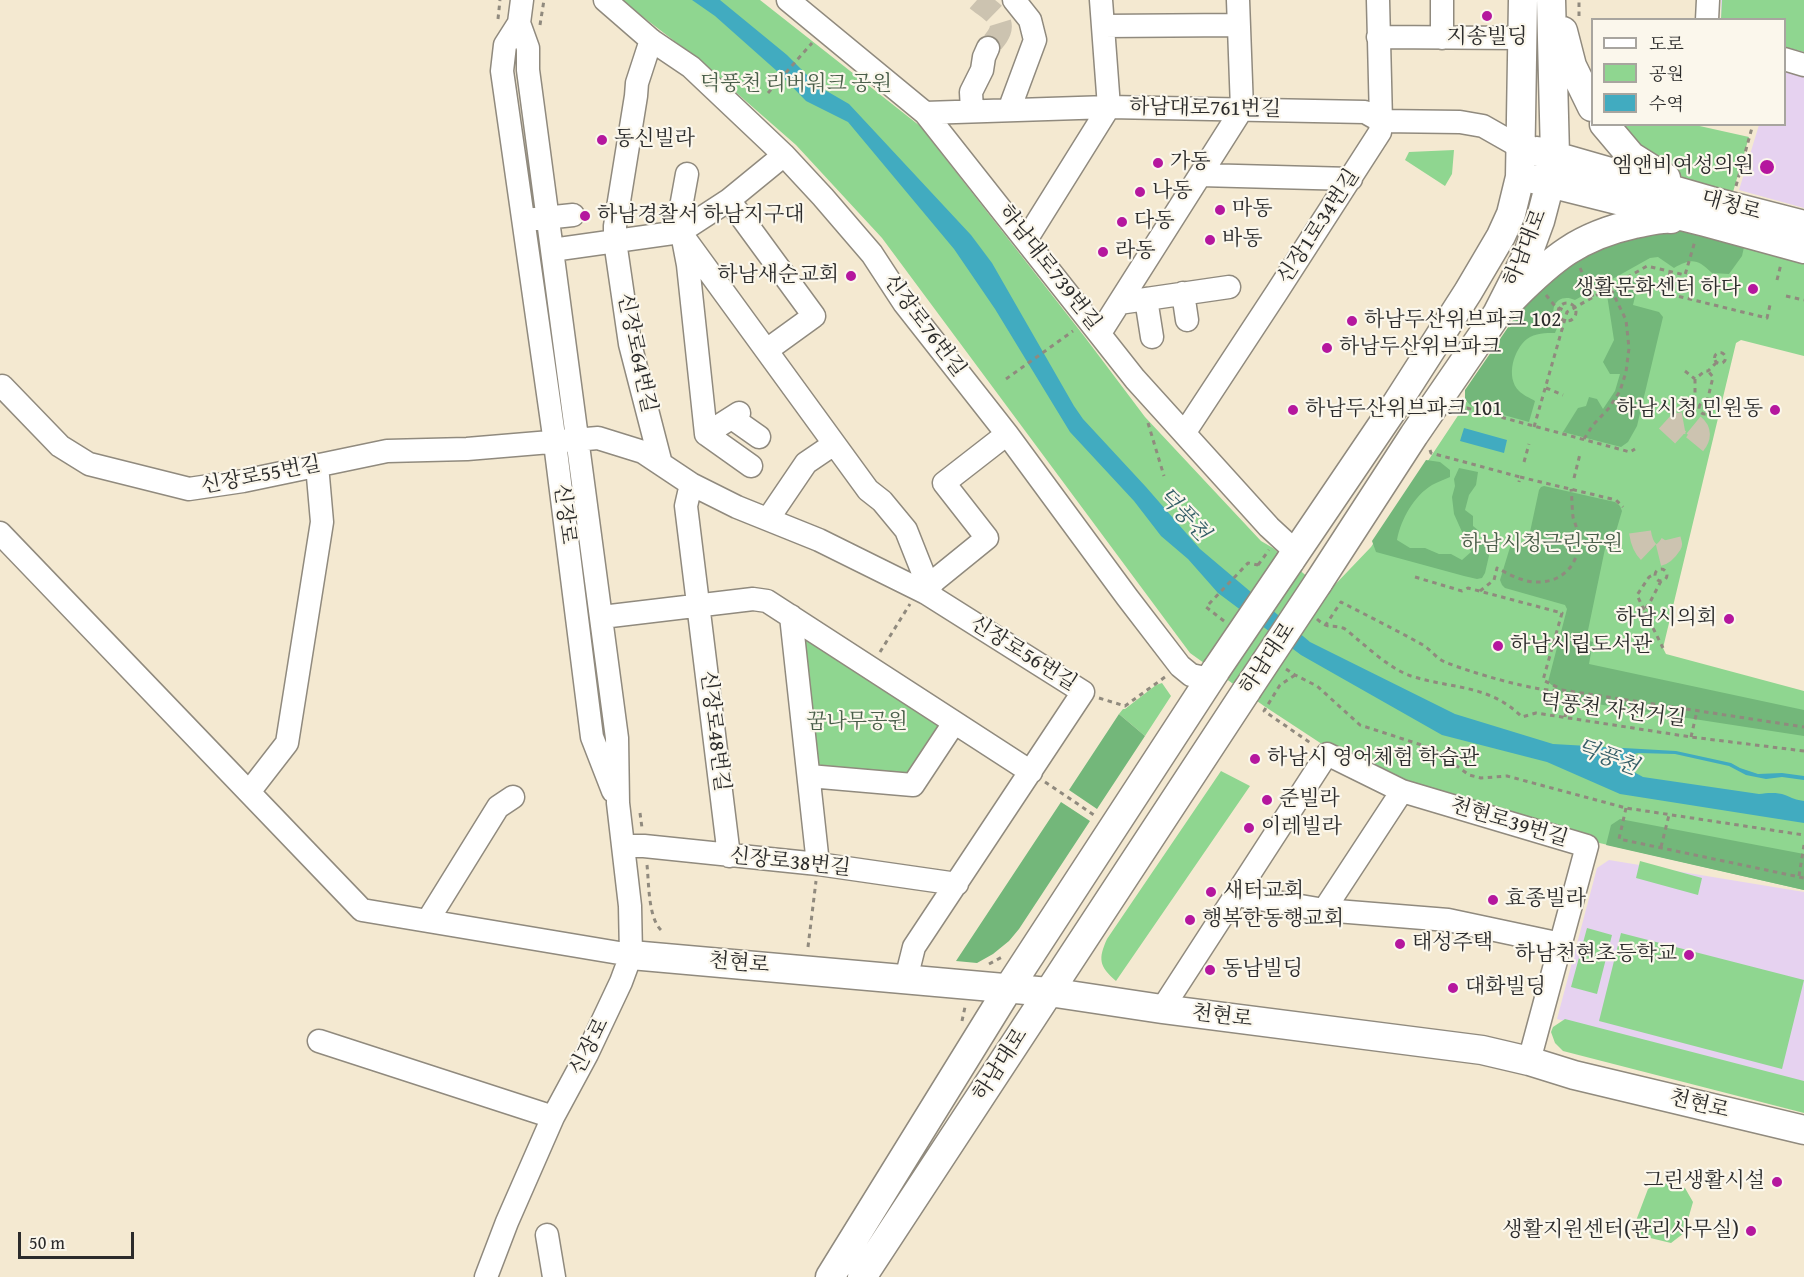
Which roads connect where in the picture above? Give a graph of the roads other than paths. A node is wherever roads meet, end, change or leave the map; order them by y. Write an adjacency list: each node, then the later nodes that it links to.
1 (522, 0): 15 (street, 신장로)
2 (605, 0): 21 (street, 신장로76번길)
3 (788, 0): 14 (street, 하남대로739번길)
4 (1014, 0): 28 (street)
5 (1101, 0): 17 (street)
6 (1238, 0): 16 (street)
7 (1378, 0): 18 (street, 신장1로34번길)
8 (1442, 0): 19 (street)
9 (1523, 0): 20 (main road, 하남대로)
10 (1551, 0): 36 (main road, 하남대로)
11 (1557, 0): 25 (main road)
12 (1708, 0): 13 (street)
13 (1707, 18)
14 (813, 19): 30 (street, 하남대로739번길)
15 (519, 23): 45 (street, 신장로); 46 (street, 신장로)
16 (1238, 25): 17 (street); 27 (street)
17 (1103, 26): 26 (street)
18 (1378, 37): 19 (street); 31 (street, 신장1로34번길)
19 (1442, 38): 20 (street)
20 (1522, 39): 34 (main road, 하남대로)
21 (651, 40): 35 (street, 신장로76번길); 51 (street, 신장로64번길)
22 (988, 48): 29 (street)
23 (1786, 59): 24 (street)
24 (1804, 65)
25 (1591, 103)
26 (1109, 107): 27 (street, 하남대로761번길); 28 (street, 하남대로761번길); 50 (street)
27 (1242, 109): 31 (street, 하남대로761번길); 38 (street)
28 (1010, 110): 29 (street, 하남대로761번길)
29 (972, 111): 30 (street, 하남대로761번길)
30 (925, 113): 50 (street, 하남대로739번길)
31 (1381, 121): 32 (street, 하남대로761번길); 40 (street, 신장1로34번길)
32 (1483, 126): 34 (street, 하남대로761번길); 39 (street)
33 (1606, 126): 43 (main road)
34 (1520, 147): 36 (main road, 대청로); 39 (main road, 하남대로)
35 (784, 155): 42 (street); 67 (street, 신장로76번길)
36 (1555, 155): 41 (main road, 하남대로); 43 (main road, 대청로)
37 (687, 174): 48 (street)
38 (1200, 175): 40 (street); 58 (street)
39 (1520, 177): 41 (main road, 대청로); 49 (main road, 하남대로)
40 (1351, 179): 65 (street, 신장1로34번길)
41 (1550, 183): 43 (main road, 대청로); 54 (main road, 하남대로)
42 (729, 200): 48 (street); 63 (street)
43 (1712, 212): 47 (main road, 대청로); 53 (main road, 대청로); 59 (main road)
44 (573, 215): 45 (street)
45 (548, 218): 46 (street); 52 (street, 신장로)
46 (524, 221): 70 (street, 신장로)
47 (1799, 225)
48 (680, 232): 51 (street); 63 (street); 66 (street)
49 (1501, 236): 54 (main road); 78 (main road, 하남대로)
50 (1026, 240): 61 (street, 하남대로739번길)
51 (615, 241): 52 (street); 72 (street, 신장로64번길)
52 (552, 250): 69 (street, 신장로)
53 (1793, 253)
54 (1517, 274): 59 (main road, 하남대로)
55 (1229, 287): 56 (street)
56 (1184, 294): 57 (street); 60 (street)
57 (1146, 299): 58 (street); 62 (street)
58 (1119, 303): 61 (street)
59 (1497, 314): 102 (main road, 하남대로, bridge)
60 (1187, 320)
61 (1100, 333): 65 (street, 하남대로739번길)
62 (1152, 337)
63 (767, 350): 71 (street)
64 (0, 387): 73 (street, 신장로55번길)
65 (1185, 432): 78 (street, 하남대로739번길)
66 (706, 434): 68 (street); 74 (street)
67 (1007, 434): 79 (street); 83 (street, 신장로76번길)
68 (759, 437)
69 (578, 440): 70 (street, 신장로56번길); 72 (street, 신장로56번길); 82 (street, 신장로)
70 (555, 443): 73 (street, 신장로55번길); 90 (street, 신장로)
71 (834, 444): 76 (street); 79 (street)
72 (661, 464): 75 (street, 신장로56번길)
73 (317, 465): 88 (street)
74 (751, 466)
75 (691, 484): 76 (street, 신장로56번길); 80 (street)
76 (768, 519): 79 (street, 신장로56번길)
77 (0, 533): 88 (street)
78 (1281, 557): 83 (main road, 하남대로, bridge)
79 (927, 591): 85 (street, 신장로56번길)
80 (698, 606): 81 (street); 82 (street); 92 (street, 신장로48번길)
81 (791, 616): 84 (street); 86 (street)
82 (602, 617): 90 (street, 신장로)
83 (1213, 675): 101 (main road, 하남대로)
84 (954, 723): 85 (street); 86 (street)
85 (1031, 772): 94 (street, 신장로56번길)
86 (809, 776): 93 (street)
87 (1402, 791): 95 (street, 천현로39번길); 96 (street); 98 (street, 천현로39번길)
88 (249, 792): 97 (street)
89 (513, 797): 97 (street)
90 (618, 803): 91 (street, 신장로)
91 (624, 846): 92 (street, 신장로38번길); 99 (street, 신장로)
92 (729, 856): 93 (street, 신장로38번길)
93 (818, 864): 94 (street, 신장로38번길)
94 (957, 885): 100 (street, 신장로56번길)
95 (1236, 895): 96 (street); 103 (street)
96 (1324, 910): 98 (street)
97 (428, 920): 99 (street)
98 (1561, 944): 105 (street, 천현로39번길)
99 (631, 955): 100 (main road, 천현로); 106 (street, 신장로)
100 (906, 979): 101 (main road, 천현로)
101 (1008, 989): 102 (main road, 천현로); 111 (main road, 하남대로)
102 (1049, 992): 103 (main road, 천현로); 112 (main road, 하남대로)
103 (1162, 1009): 105 (main road, 천현로)
104 (319, 1041): 106 (street)
105 (1528, 1061): 107 (main road, 천현로)
106 (553, 1117): 109 (street, 신장로)
107 (1804, 1130)
108 (547, 1235): 110 (street)
109 (486, 1277)
110 (554, 1277)
111 (830, 1277)
112 (862, 1277)

